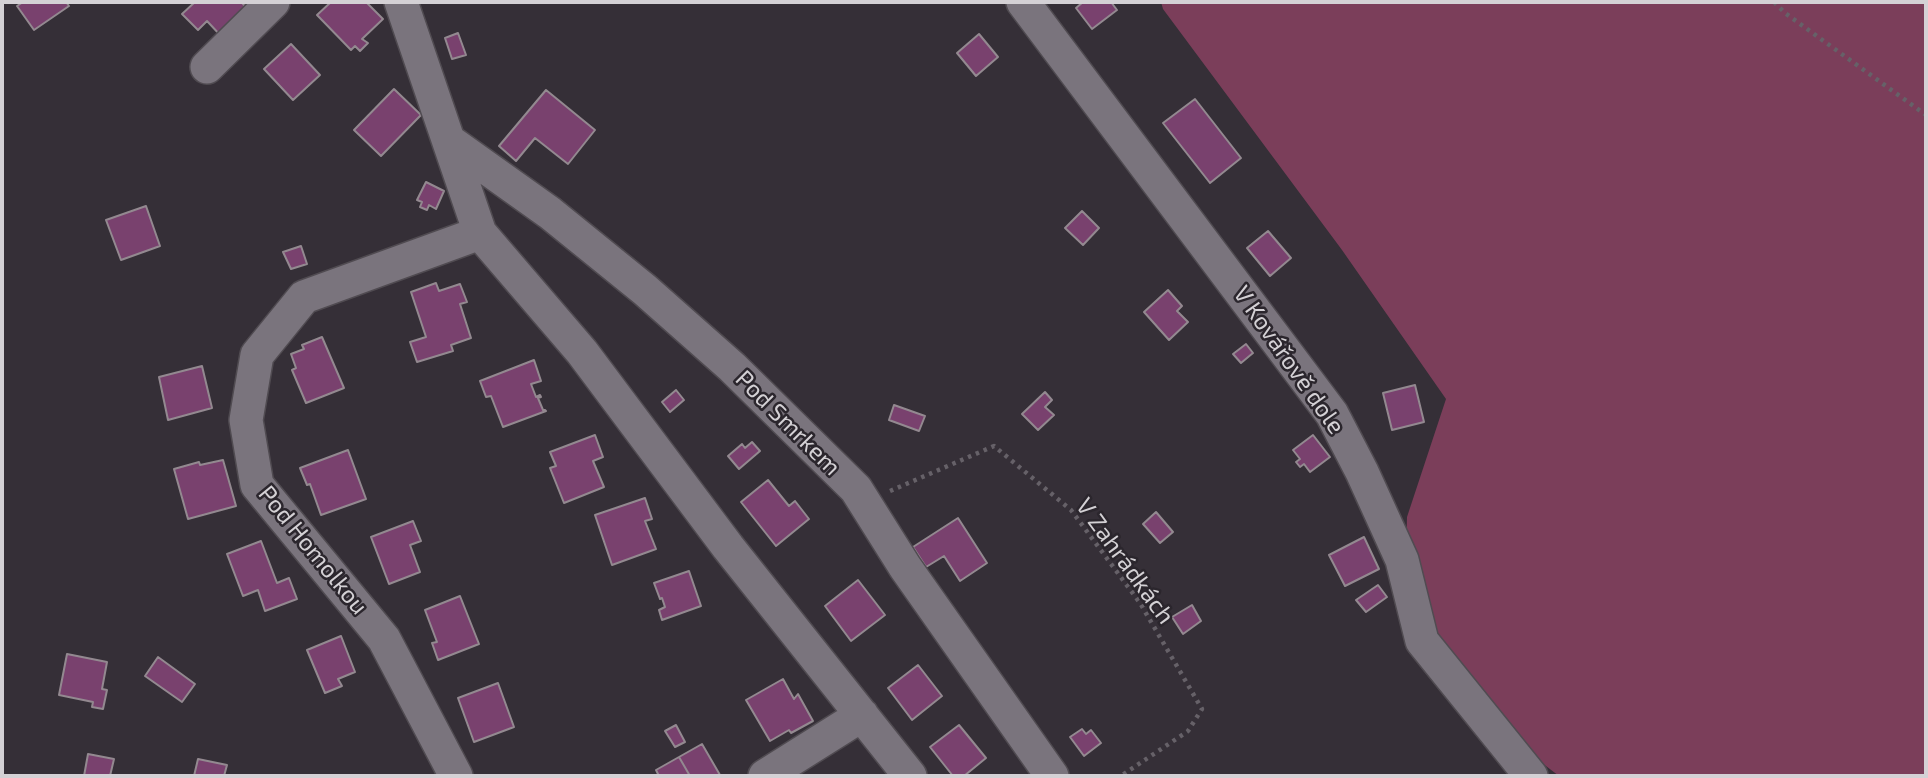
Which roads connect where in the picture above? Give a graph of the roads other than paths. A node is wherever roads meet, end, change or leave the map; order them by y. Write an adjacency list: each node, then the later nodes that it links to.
1 (273, 2): 4 (street)
2 (401, 2): 5 (street)
3 (1023, 2): 12 (street, V Kovářově dole)
4 (207, 67)
5 (449, 141): 6 (street); 11 (street, Pod Smrkem)
6 (480, 233): 7 (street); 8 (street, Pod Homolkou)
7 (862, 715): 9 (street); 10 (street)
8 (456, 776)
9 (765, 776)
10 (910, 776)
11 (1052, 776)
12 (1531, 776)

